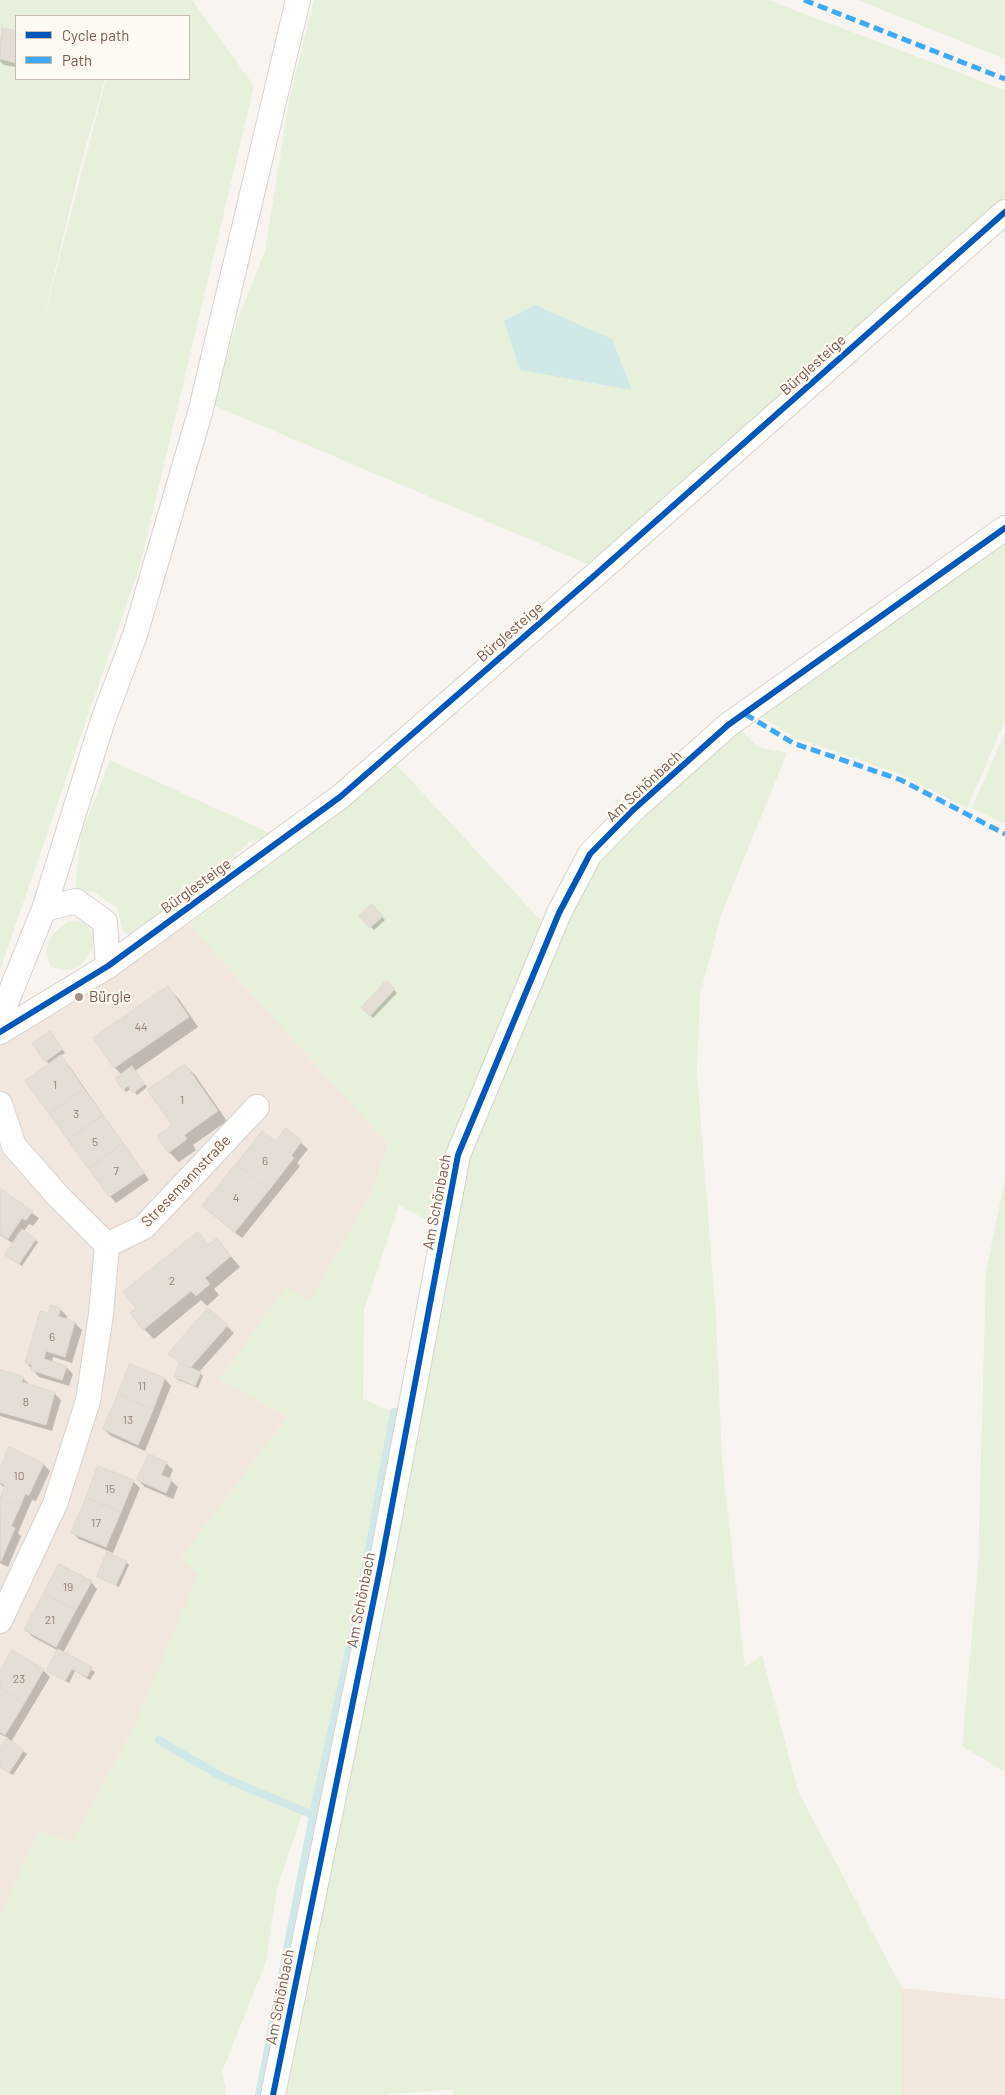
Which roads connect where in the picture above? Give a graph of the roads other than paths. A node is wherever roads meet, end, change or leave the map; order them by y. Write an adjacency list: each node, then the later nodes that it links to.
1 (298, 0): 4 (street)
2 (1005, 212): 5 (street, Bürglesteige)
3 (1005, 528): 13 (street, Am Schönbach)
4 (44, 909): 5 (street); 6 (street)
5 (108, 966): 7 (street, Bürglesteige)
6 (0, 1018)
7 (0, 1032)
8 (0, 1104): 10 (street)
9 (257, 1107): 11 (street, Stresemannstraße)
10 (7, 1151): 11 (street)
11 (107, 1245): 12 (street)
12 (0, 1621)
13 (273, 2095)

